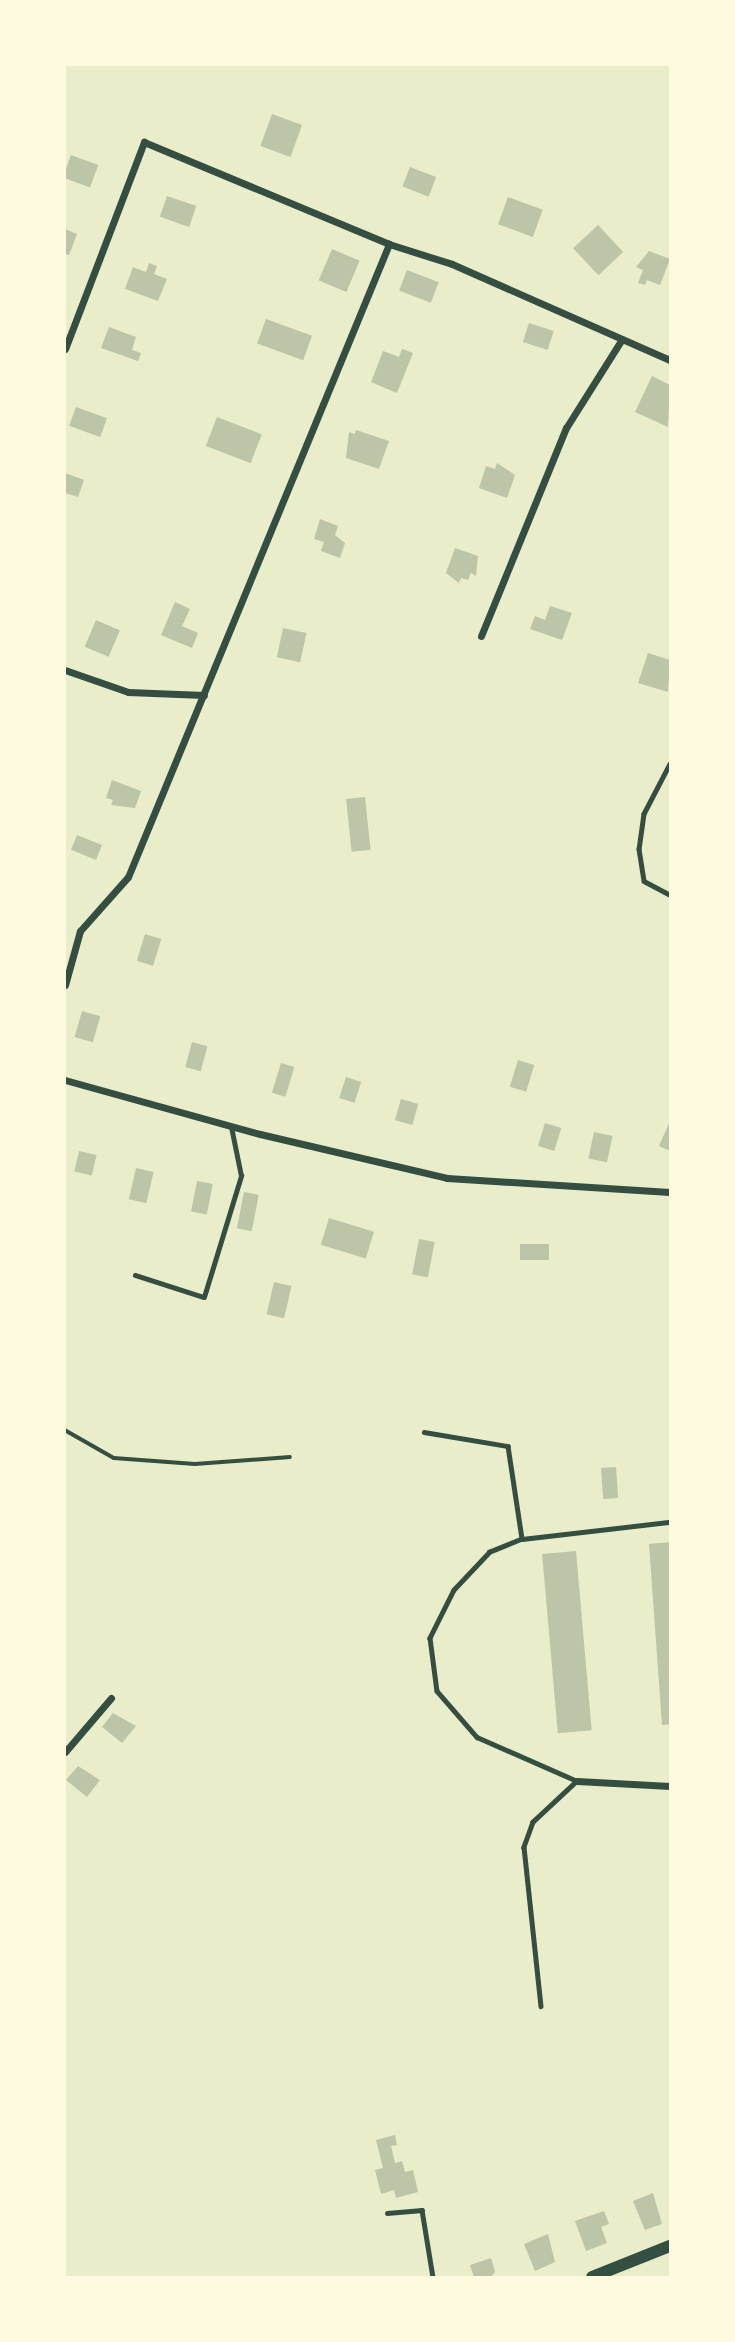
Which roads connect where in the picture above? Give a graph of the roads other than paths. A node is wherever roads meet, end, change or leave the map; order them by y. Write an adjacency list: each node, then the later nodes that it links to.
1 (389, 244): 2 (street); 3 (street); 7 (street)
2 (622, 339): 4 (street); 5 (street)
3 (65, 349)
4 (670, 360)
5 (481, 636)
6 (65, 670): 7 (street)
7 (204, 695): 10 (street)
8 (670, 764): 9 (lane)
9 (670, 895)
10 (65, 985)
11 (65, 1080): 12 (street)
12 (231, 1126): 13 (street); 14 (lane)
13 (670, 1192)
14 (135, 1275)
15 (424, 1432): 17 (lane)
16 (670, 1522): 17 (lane)
17 (522, 1539): 20 (lane)
18 (111, 1698): 19 (street)
19 (65, 1752)
20 (577, 1781): 21 (street); 22 (lane)
21 (670, 1786)
22 (541, 2006)
23 (387, 2213): 25 (lane)
24 (670, 2246): 26 (main road)
25 (433, 2277)
26 (592, 2277)

